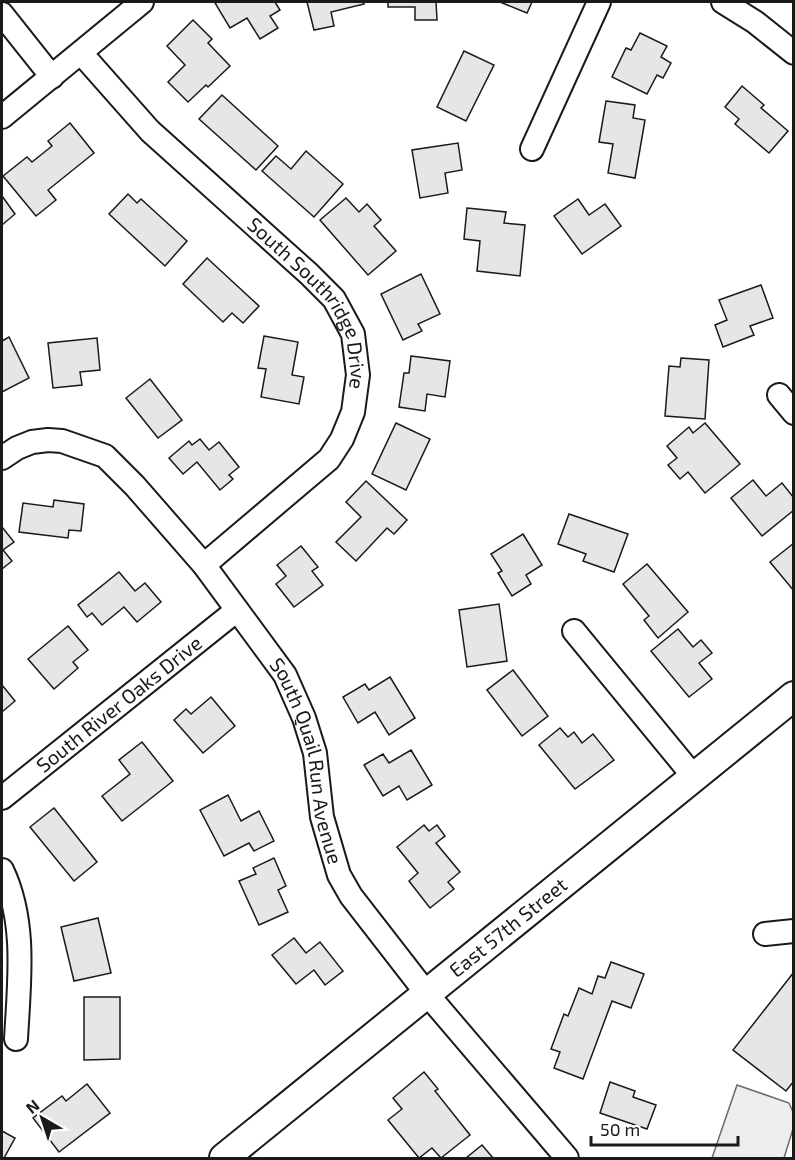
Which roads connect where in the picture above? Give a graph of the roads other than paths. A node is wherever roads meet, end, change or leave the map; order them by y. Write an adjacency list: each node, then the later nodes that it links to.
1 (142, 2): 5 (street)
2 (599, 2): 9 (street)
3 (723, 2): 6 (street)
4 (2, 14): 7 (street)
5 (81, 53): 7 (street); 13 (street, South Southridge Drive)
6 (794, 53)
7 (52, 76): 8 (street)
8 (2, 117)
9 (532, 149)
10 (779, 395): 11 (street)
11 (794, 413)
12 (2, 458): 13 (street, South Quail Run Avenue)
13 (204, 565): 14 (street, South Quail Run Avenue)
14 (237, 610): 18 (street, South River Oaks Drive); 22 (street, South Quail Run Avenue)
15 (574, 631): 17 (street)
16 (794, 696): 17 (main road, East 57th Street)
17 (694, 777): 22 (main road, East 57th Street)
18 (2, 798)
19 (2, 870): 23 (street)
20 (794, 932): 21 (street)
21 (765, 934)
22 (427, 994): 24 (main road, East 57th Street); 25 (street, South Quail Run Avenue)
23 (16, 1039)
24 (224, 1158)
25 (567, 1158)

